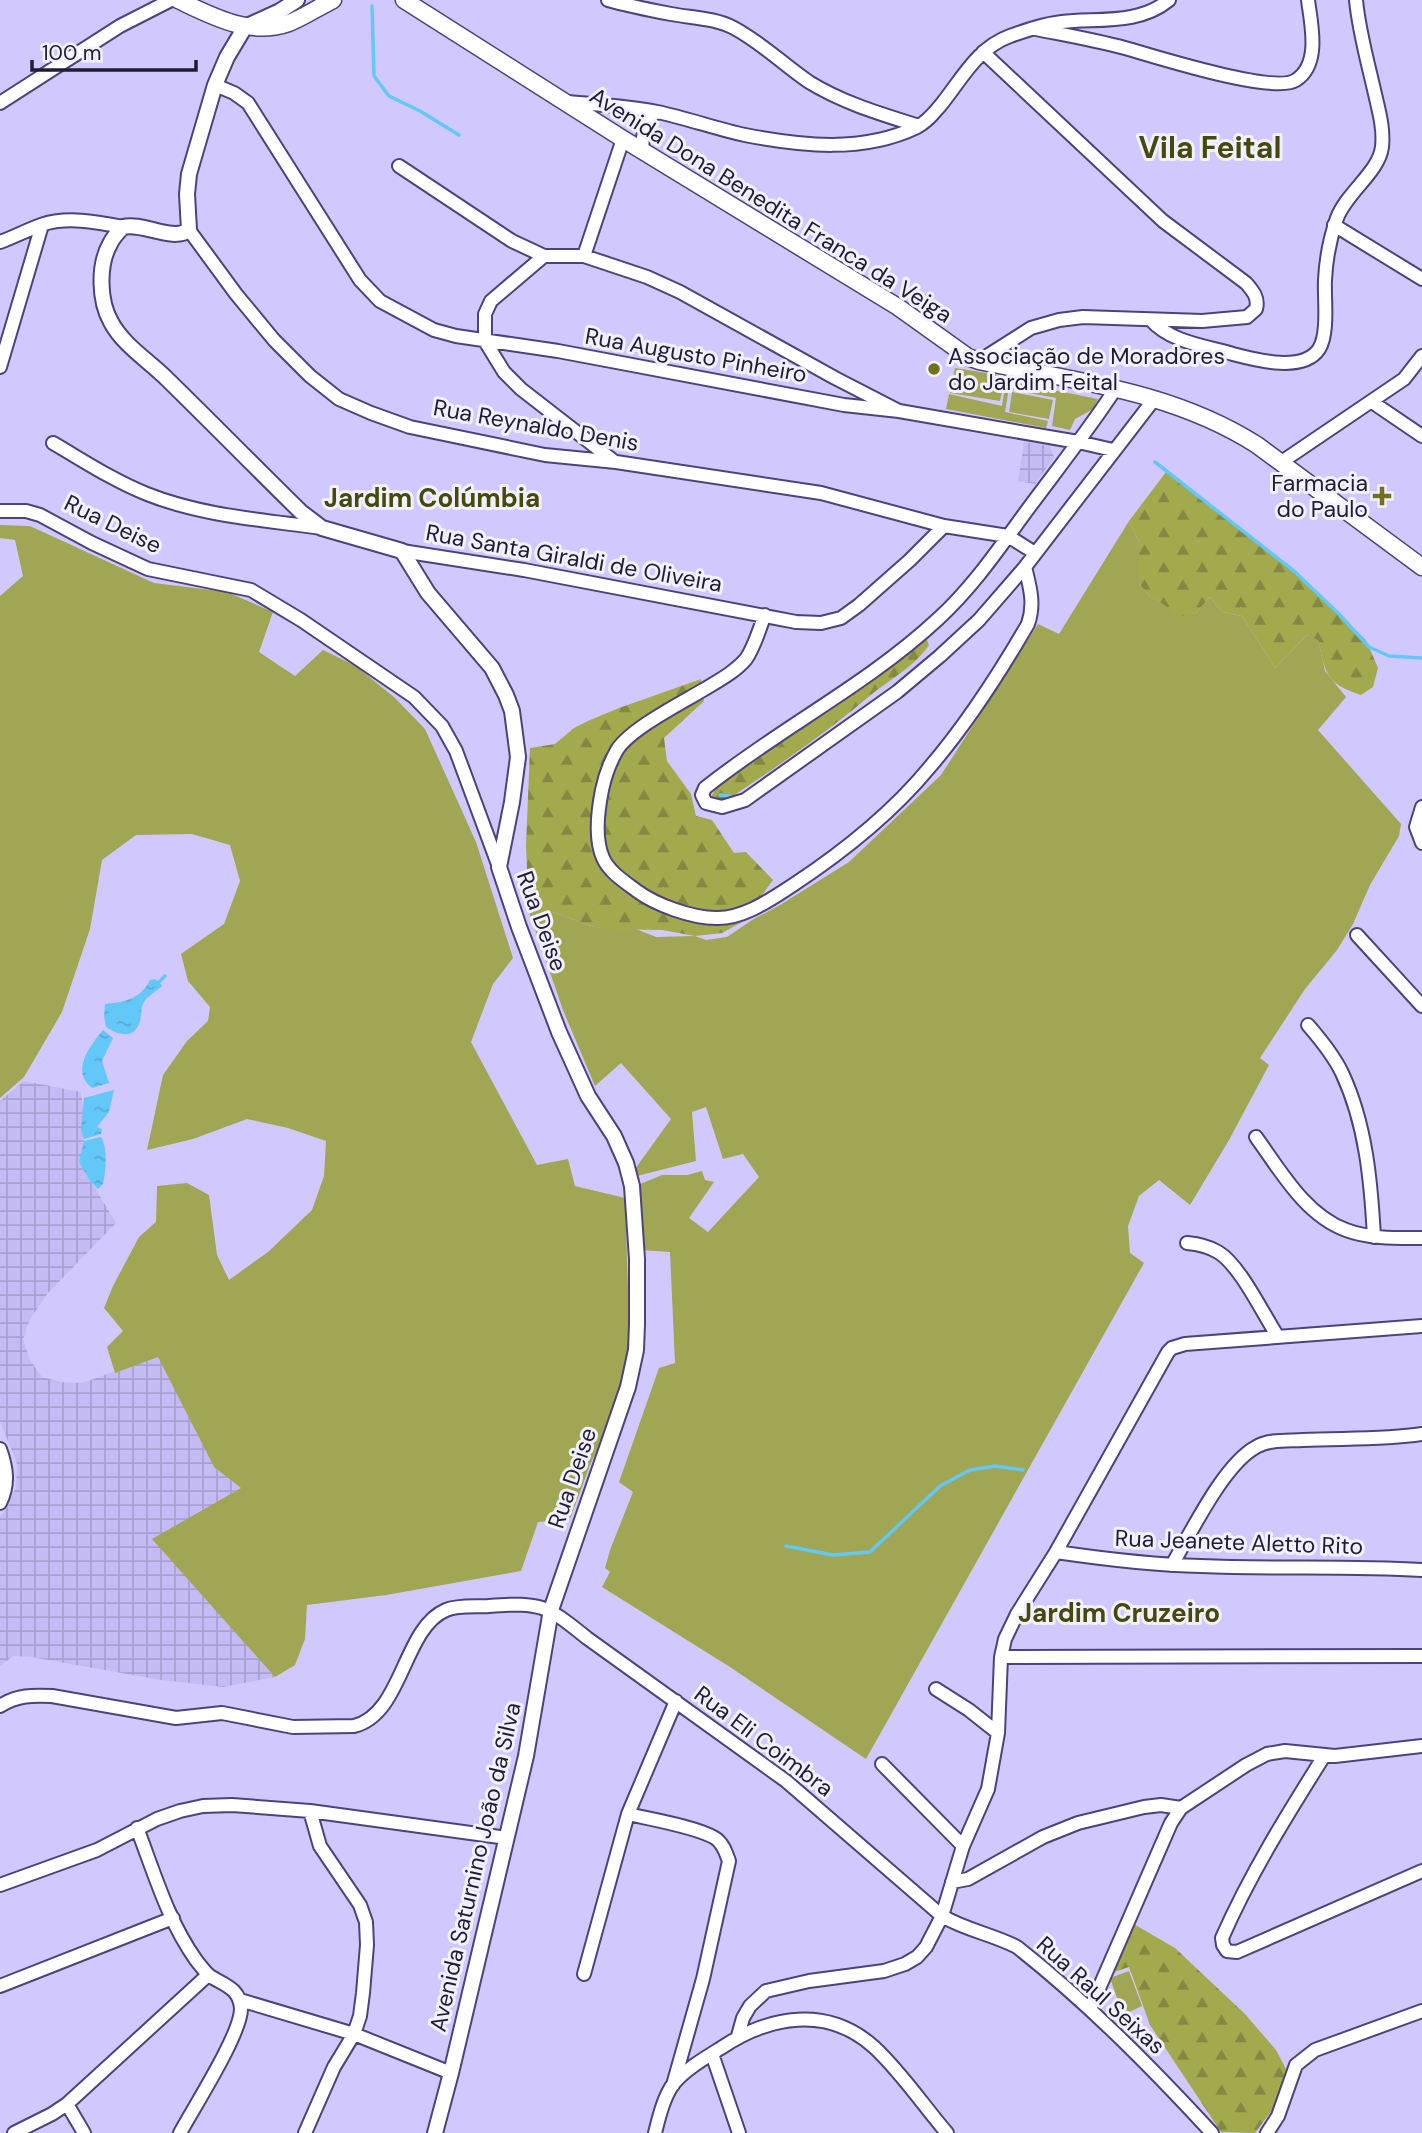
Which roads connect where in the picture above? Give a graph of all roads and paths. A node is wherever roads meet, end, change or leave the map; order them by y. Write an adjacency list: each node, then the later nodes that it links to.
1 (171, 0): 16 (street)
2 (177, 0): 10 (main road)
3 (296, 0): 11 (street)
4 (333, 0): 11 (main road)
5 (404, 0): 15 (main road, Avenida Dona Benedita Franca da Veiga)
6 (608, 0): 18 (street)
7 (1169, 0): 12 (street)
8 (1308, 0): 12 (street)
9 (1356, 0): 23 (street)
10 (200, 5): 11 (main road)
11 (245, 27): 14 (street)
12 (1032, 29): 13 (street)
13 (983, 52): 18 (street); 30 (street)
14 (215, 86): 25 (street); 31 (street, Rua Augusto Pinheiro)
15 (563, 101): 17 (street); 19 (main road, Avenida Dona Benedita Franca da Veiga)
16 (0, 103)
17 (656, 112): 18 (street); 20 (street)
18 (919, 126)
19 (623, 139): 20 (main road, Avenida Dona Benedita Franca da Veiga); 28 (street)
20 (642, 149): 33 (main road, Avenida Dona Benedita Franca da Veiga)
21 (400, 166): 27 (street)
22 (42, 225): 24 (street); 26 (street); 34 (street)
23 (1334, 225): 29 (street); 30 (street)
24 (123, 227): 25 (street); 49 (street)
25 (188, 230): 45 (street, Rua Reynaldo Denis)
26 (0, 242)
27 (544, 256): 28 (street); 31 (street)
28 (584, 256): 35 (street)
29 (1422, 279)
30 (1151, 320): 33 (street)
31 (485, 341): 38 (street, Rua Augusto Pinheiro); 45 (street)
32 (1422, 356): 39 (street)
33 (979, 361): 36 (main road, Avenida Dona Benedita Franca da Veiga)
34 (0, 367)
35 (835, 379): 38 (street); 40 (street)
36 (1116, 388): 37 (main road, Avenida Dona Benedita Franca da Veiga); 42 (street)
37 (1155, 398): 44 (street); 46 (main road, Avenida Dona Benedita Franca da Veiga)
38 (827, 401): 40 (street, Rua Augusto Pinheiro)
39 (1372, 402): 41 (street); 46 (street)
40 (899, 411): 42 (street)
41 (1422, 436)
42 (1078, 442): 44 (street); 50 (street)
43 (53, 443): 49 (street, Rua Santa Giraldi de Oliveira)
44 (1113, 450): 52 (street)
45 (616, 462): 48 (street, Rua Reynaldo Denis)
46 (1280, 463): 54 (main road, Avenida Dona Benedita Franca da Veiga)
47 (0, 511): 58 (street, Rua Deise)
48 (944, 526): 50 (street, Rua Reynaldo Denis); 55 (street, Rua Santa Giraldi de Oliveira)
49 (322, 528): 51 (street, Rua Santa Giraldi de Oliveira)
50 (1008, 536): 52 (street, Rua Reynaldo Denis); 53 (street)
51 (402, 551): 55 (street, Rua Santa Giraldi de Oliveira); 58 (street)
52 (1035, 553): 53 (street)
53 (1025, 567): 55 (street)
54 (1422, 567)
55 (765, 615)
56 (1422, 807): 57 (street)
57 (1422, 843)
58 (499, 867): 74 (street, Rua Deise)
59 (1357, 935): 60 (street)
60 (1422, 1006)
61 (1308, 1025): 63 (street)
62 (1256, 1137): 63 (street)
63 (1374, 1237): 64 (street)
64 (1422, 1238)
65 (1187, 1243): 67 (street)
66 (1422, 1326): 67 (street)
67 (1278, 1336): 71 (street)
68 (1422, 1434): 72 (street)
69 (0, 1449): 70 (street)
70 (0, 1503)
71 (1056, 1552): 72 (street, Rua Jeanete Aletto Rito); 76 (street)
72 (1172, 1565): 73 (street, Rua Jeanete Aletto Rito)
73 (1422, 1570)
74 (551, 1610): 78 (street, Rua Eli Coimbra); 79 (street); 88 (street, Avenida Saturnino João da Silva)
75 (1422, 1656): 76 (street)
76 (1001, 1657): 80 (street)
77 (936, 1689): 80 (street)
78 (676, 1701): 86 (street); 93 (street, Rua Eli Coimbra)
79 (0, 1706)
80 (998, 1733): 89 (street)
81 (1422, 1746): 82 (street)
82 (1324, 1756): 84 (street); 90 (street)
83 (882, 1764): 89 (street)
84 (1181, 1808): 91 (street); 99 (street)
85 (310, 1811): 87 (street); 88 (street); 101 (street)
86 (628, 1814): 95 (street); 105 (street)
87 (137, 1828): 92 (street); 94 (street)
88 (507, 1838): 104 (street, Avenida Saturnino João da Silva)
89 (963, 1846): 91 (street)
90 (1422, 1871)
91 (952, 1882): 93 (street)
92 (0, 1885)
93 (942, 1916): 99 (street, Rua Raul Seixas); 102 (street)
94 (173, 1918): 96 (street); 97 (street)
95 (584, 1974)
96 (208, 1975): 98 (street); 106 (street)
97 (0, 1986)
98 (240, 2000): 101 (street); 109 (street)
99 (1090, 2008): 115 (street, Rua Raul Seixas)
100 (1422, 2011): 116 (street)
101 (354, 2034): 104 (street); 110 (street)
102 (738, 2036): 103 (street); 114 (street)
103 (712, 2053): 105 (street); 113 (street)
104 (451, 2073): 111 (street, Avenida Saturnino João da Silva)
105 (673, 2085): 112 (street)
106 (67, 2104): 107 (street); 108 (street)
107 (14, 2133)
108 (84, 2133)
109 (180, 2133)
110 (305, 2133)
111 (435, 2133)
112 (655, 2133)
113 (739, 2133)
114 (947, 2133)
115 (1212, 2133)
116 (1267, 2133)

